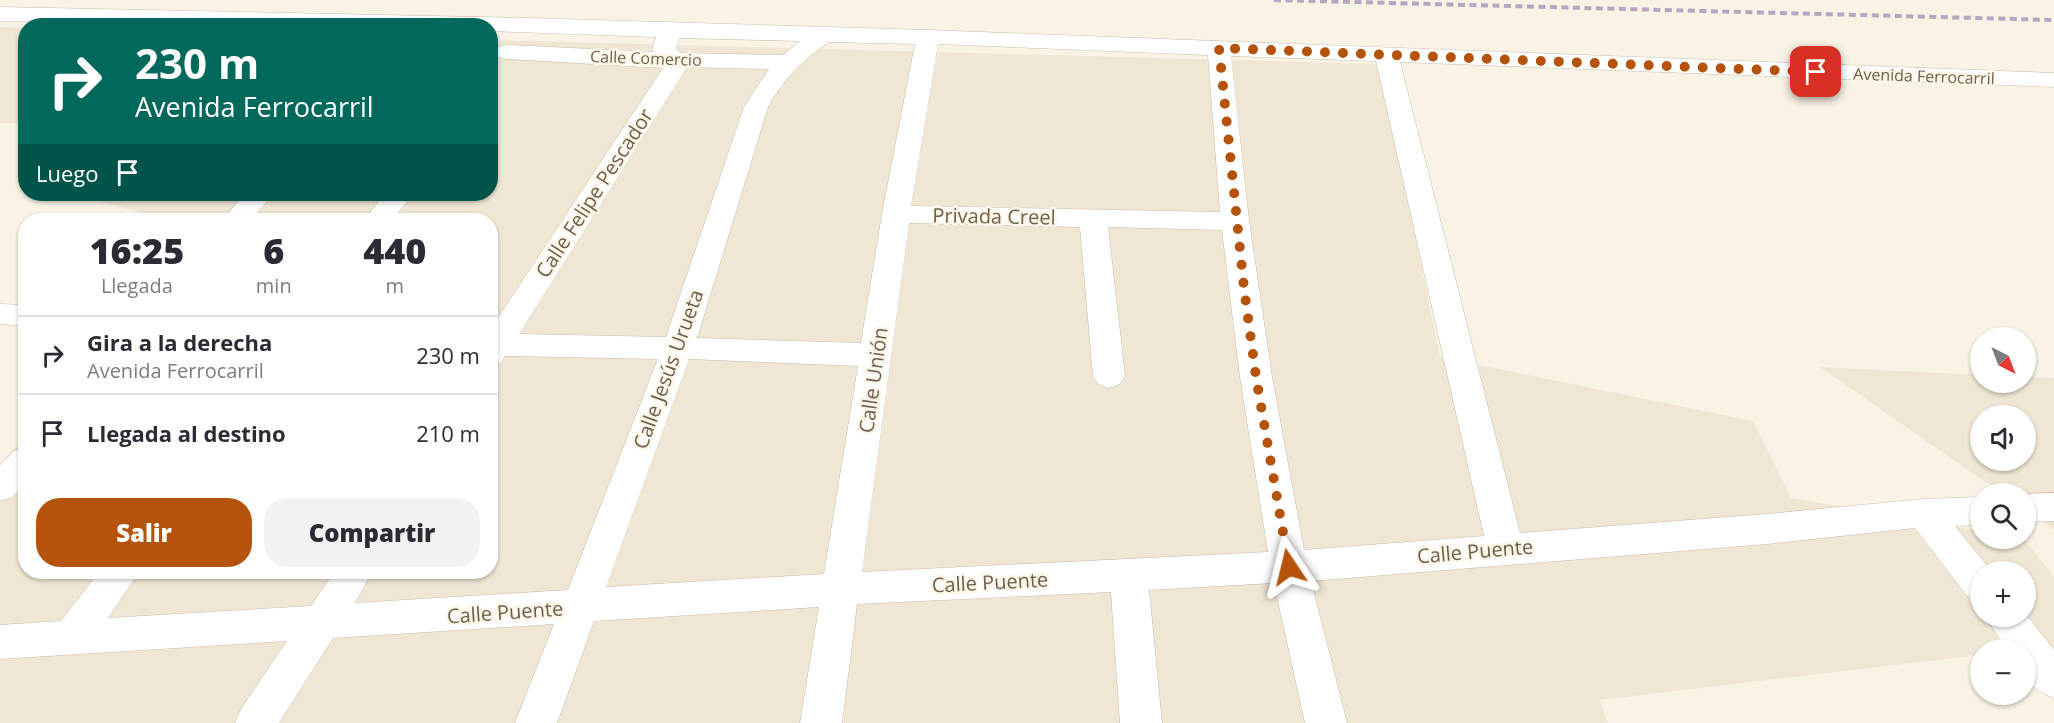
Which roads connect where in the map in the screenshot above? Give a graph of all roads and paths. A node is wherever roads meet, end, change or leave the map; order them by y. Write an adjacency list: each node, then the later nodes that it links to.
1 (0, 14): 2 (street)
2 (119, 18)
3 (498, 25): 4 (street)
4 (528, 25): 5 (street, Avenida Ferrocarril); 9 (street)
5 (670, 31): 6 (street, Avenida Ferrocarril); 11 (street)
6 (825, 34): 7 (street, Avenida Ferrocarril); 13 (street, Calle Jesús Urueta)
7 (928, 37): 8 (street, Avenida Ferrocarril); 19 (street, Calle Unión)
8 (1219, 48): 10 (street, Avenida Ferrocarril); 21 (street)
9 (506, 52): 11 (street, Calle Comercio); 12 (street)
10 (1386, 54): 14 (street, Avenida Ferrocarril); 35 (street)
11 (674, 60): 13 (street, Calle Comercio); 24 (street, Calle Felipe Pescador)
12 (498, 62)
13 (787, 62): 26 (street, Calle Jesús Urueta)
14 (2054, 80)
15 (253, 201): 17 (street)
16 (393, 201): 18 (street)
17 (242, 213)
18 (384, 213)
19 (896, 214): 20 (street, Privada Creel); 27 (street, Calle Unión)
20 (1093, 218): 21 (street, Privada Creel); 28 (street)
21 (1235, 221): 36 (street)
22 (0, 314): 23 (street)
23 (18, 315)
24 (498, 340)
25 (498, 348): 26 (street)
26 (678, 348): 27 (street); 42 (street, Calle Jesús Urueta)
27 (877, 355): 41 (street, Calle Unión)
28 (1109, 376)
29 (18, 468): 30 (street)
30 (0, 487)
31 (2054, 507): 32 (street)
32 (2036, 508)
33 (1970, 511): 34 (street, Calle Puente)
34 (1924, 513): 35 (street, Calle Puente); 37 (street)
35 (1505, 548): 36 (street, Calle Puente)
36 (1289, 567): 38 (street, Calle Puente); 52 (street)
37 (1970, 572)
38 (1129, 576): 41 (street, Calle Puente); 51 (street)
39 (115, 579): 45 (street)
40 (349, 579): 43 (street)
41 (841, 589): 42 (street, Calle Puente); 50 (street, Calle Unión)
42 (581, 607): 43 (street, Calle Puente); 49 (street, Calle Jesús Urueta)
43 (321, 623): 45 (street, Calle Puente); 48 (street)
44 (2013, 627): 47 (street)
45 (72, 637): 46 (street, Calle Puente)
46 (0, 642)
47 (2054, 680)
48 (256, 723)
49 (536, 723)
50 (821, 723)
51 (1141, 723)
52 (1326, 723)

